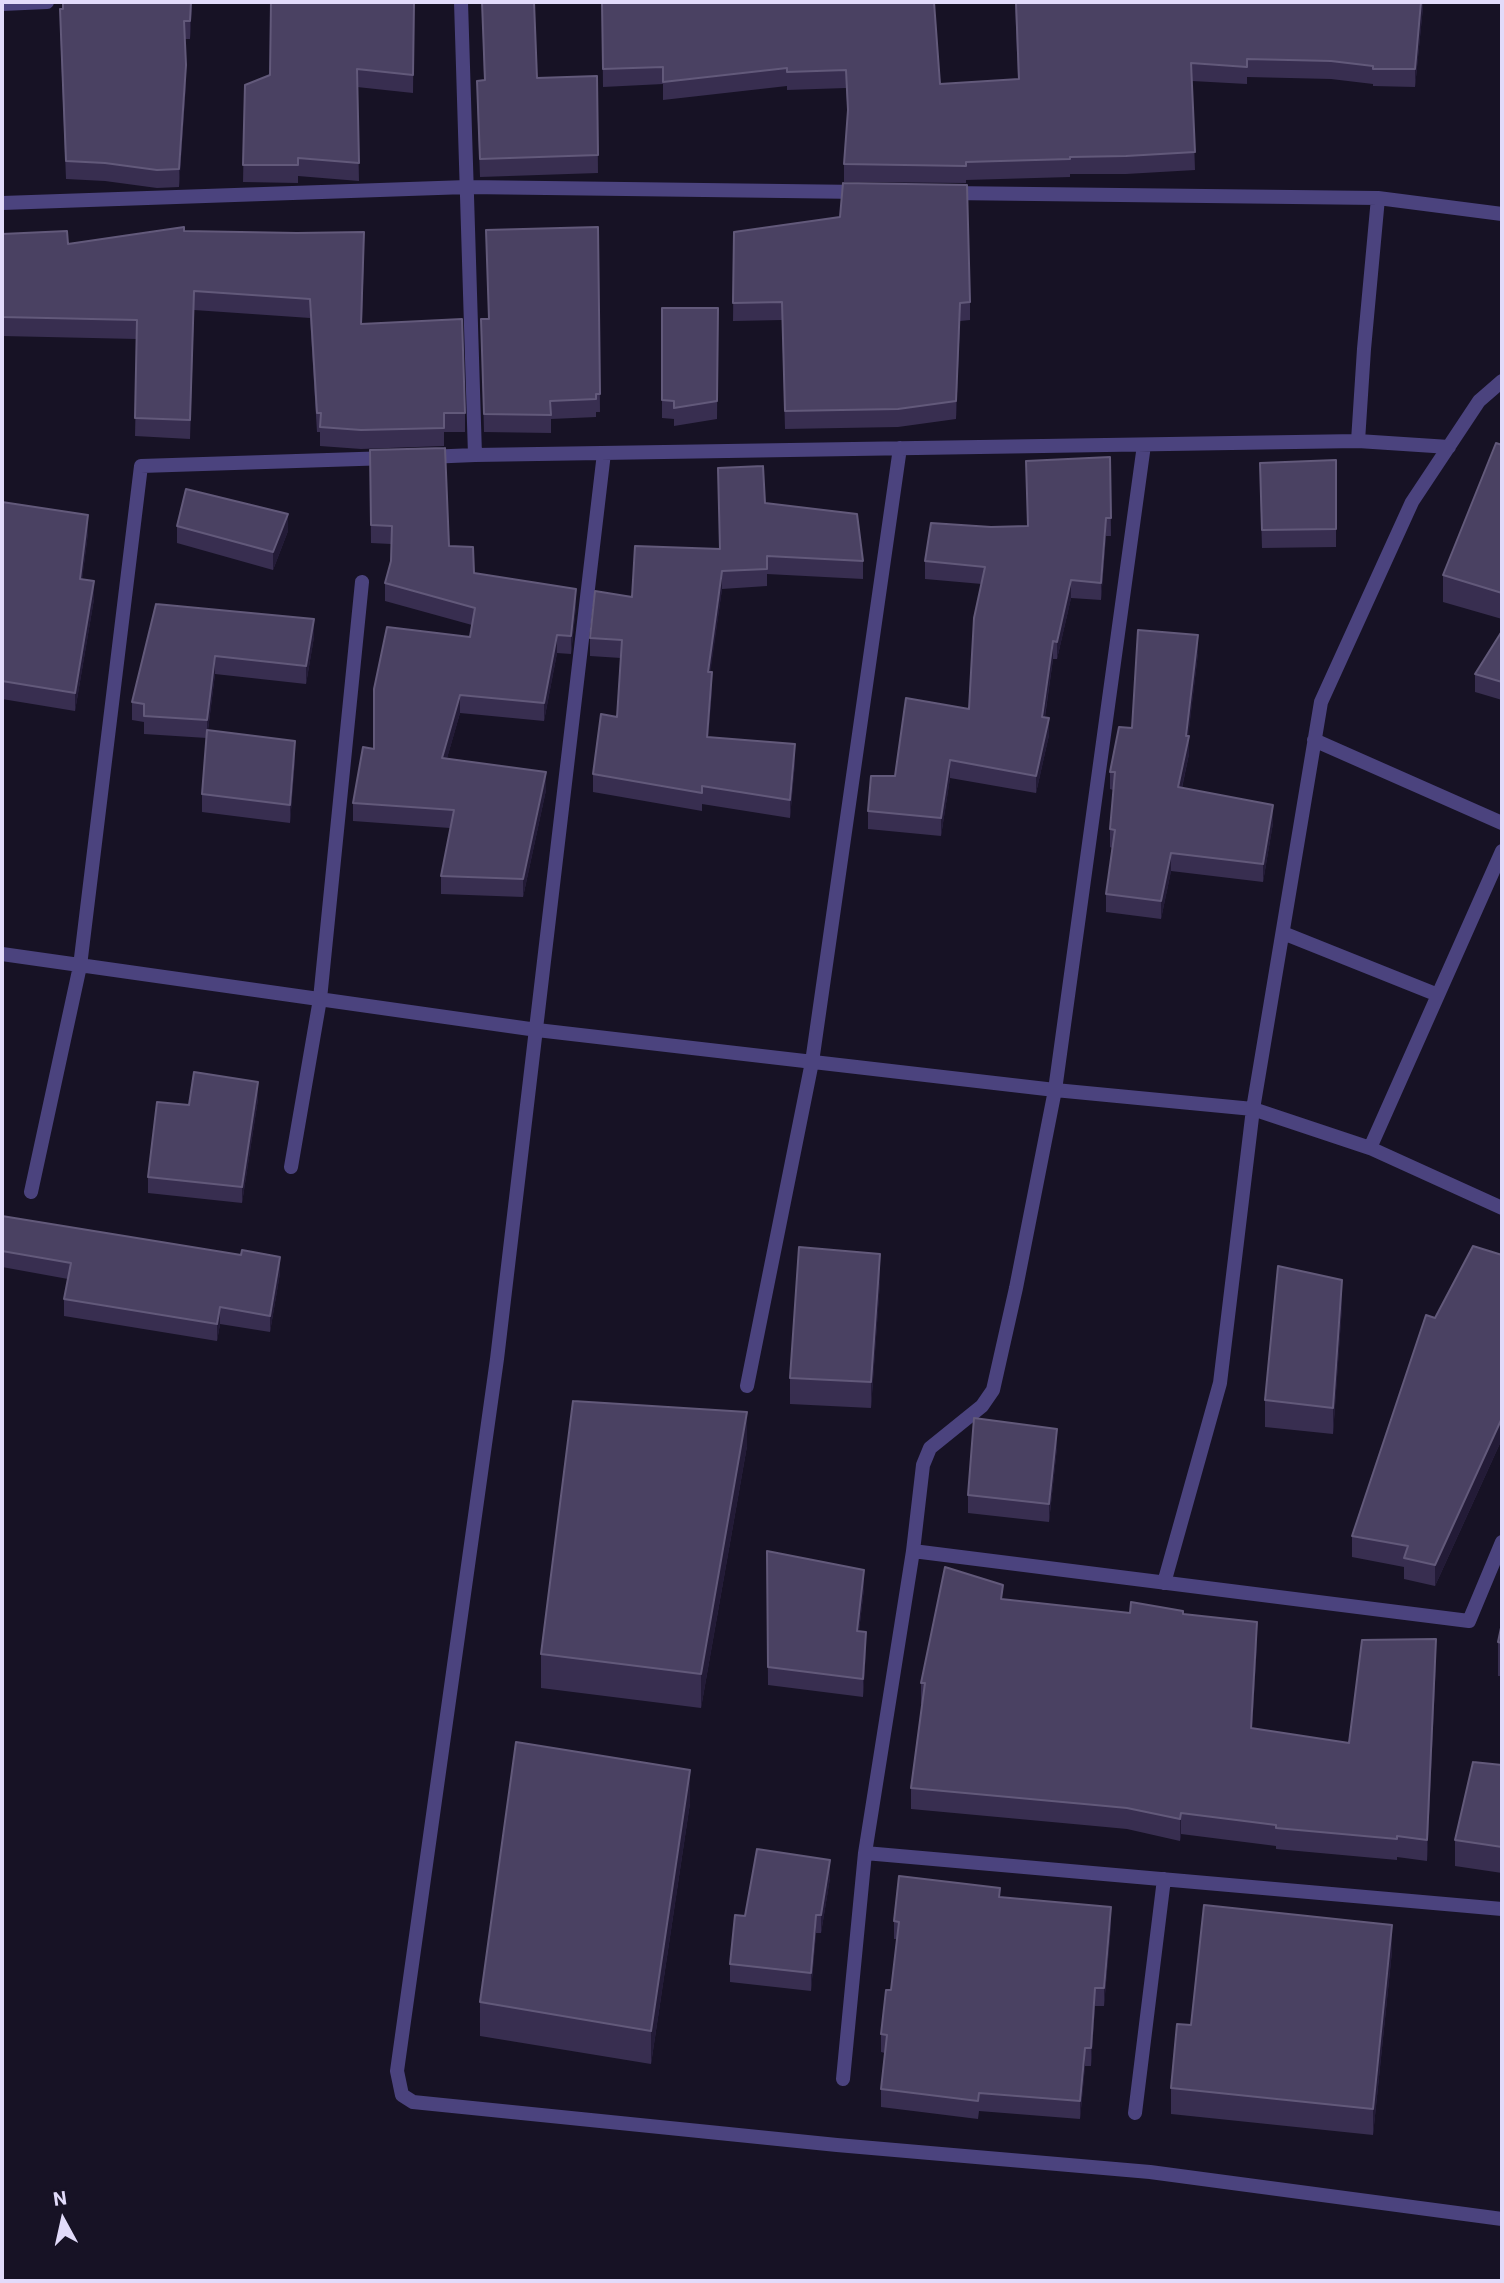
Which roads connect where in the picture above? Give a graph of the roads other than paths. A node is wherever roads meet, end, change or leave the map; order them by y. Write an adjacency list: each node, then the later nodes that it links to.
1 (47, 2): 3 (street)
2 (461, 2): 4 (street)
3 (2, 5)
4 (467, 187): 5 (street); 8 (street); 16 (street)
5 (881, 192)
6 (936, 193): 7 (street)
7 (1378, 198): 9 (street); 11 (street)
8 (2, 203)
9 (1502, 214)
10 (1502, 381): 13 (street)
11 (1358, 441): 12 (street); 13 (street)
12 (1144, 445): 14 (street); 28 (street)
13 (1449, 447): 18 (street)
14 (900, 449): 15 (street); 27 (street)
15 (604, 453): 16 (street); 26 (street)
16 (475, 455): 23 (street)
17 (362, 582): 25 (street)
18 (1314, 740): 19 (street); 21 (street)
19 (1502, 823)
20 (1502, 851): 24 (street)
21 (1283, 933): 24 (street); 29 (street)
22 (2, 954): 23 (street)
23 (80, 966): 25 (street); 32 (street)
24 (1438, 995): 30 (street)
25 (320, 999): 26 (street); 31 (street)
26 (537, 1030): 27 (street); 43 (street)
27 (812, 1062): 28 (street); 34 (street)
28 (1055, 1090): 29 (street); 36 (street)
29 (1253, 1110): 30 (street); 37 (street)
30 (1370, 1148): 33 (street)
31 (291, 1167)
32 (31, 1192)
33 (1502, 1208)
34 (747, 1386)
35 (1502, 1542): 37 (street)
36 (912, 1551): 37 (street); 38 (street)
37 (1164, 1583)
38 (865, 1853): 39 (street); 41 (street)
39 (1164, 1879): 40 (street); 42 (street)
40 (1502, 1909)
41 (843, 2079)
42 (1135, 2113)
43 (1502, 2219)

